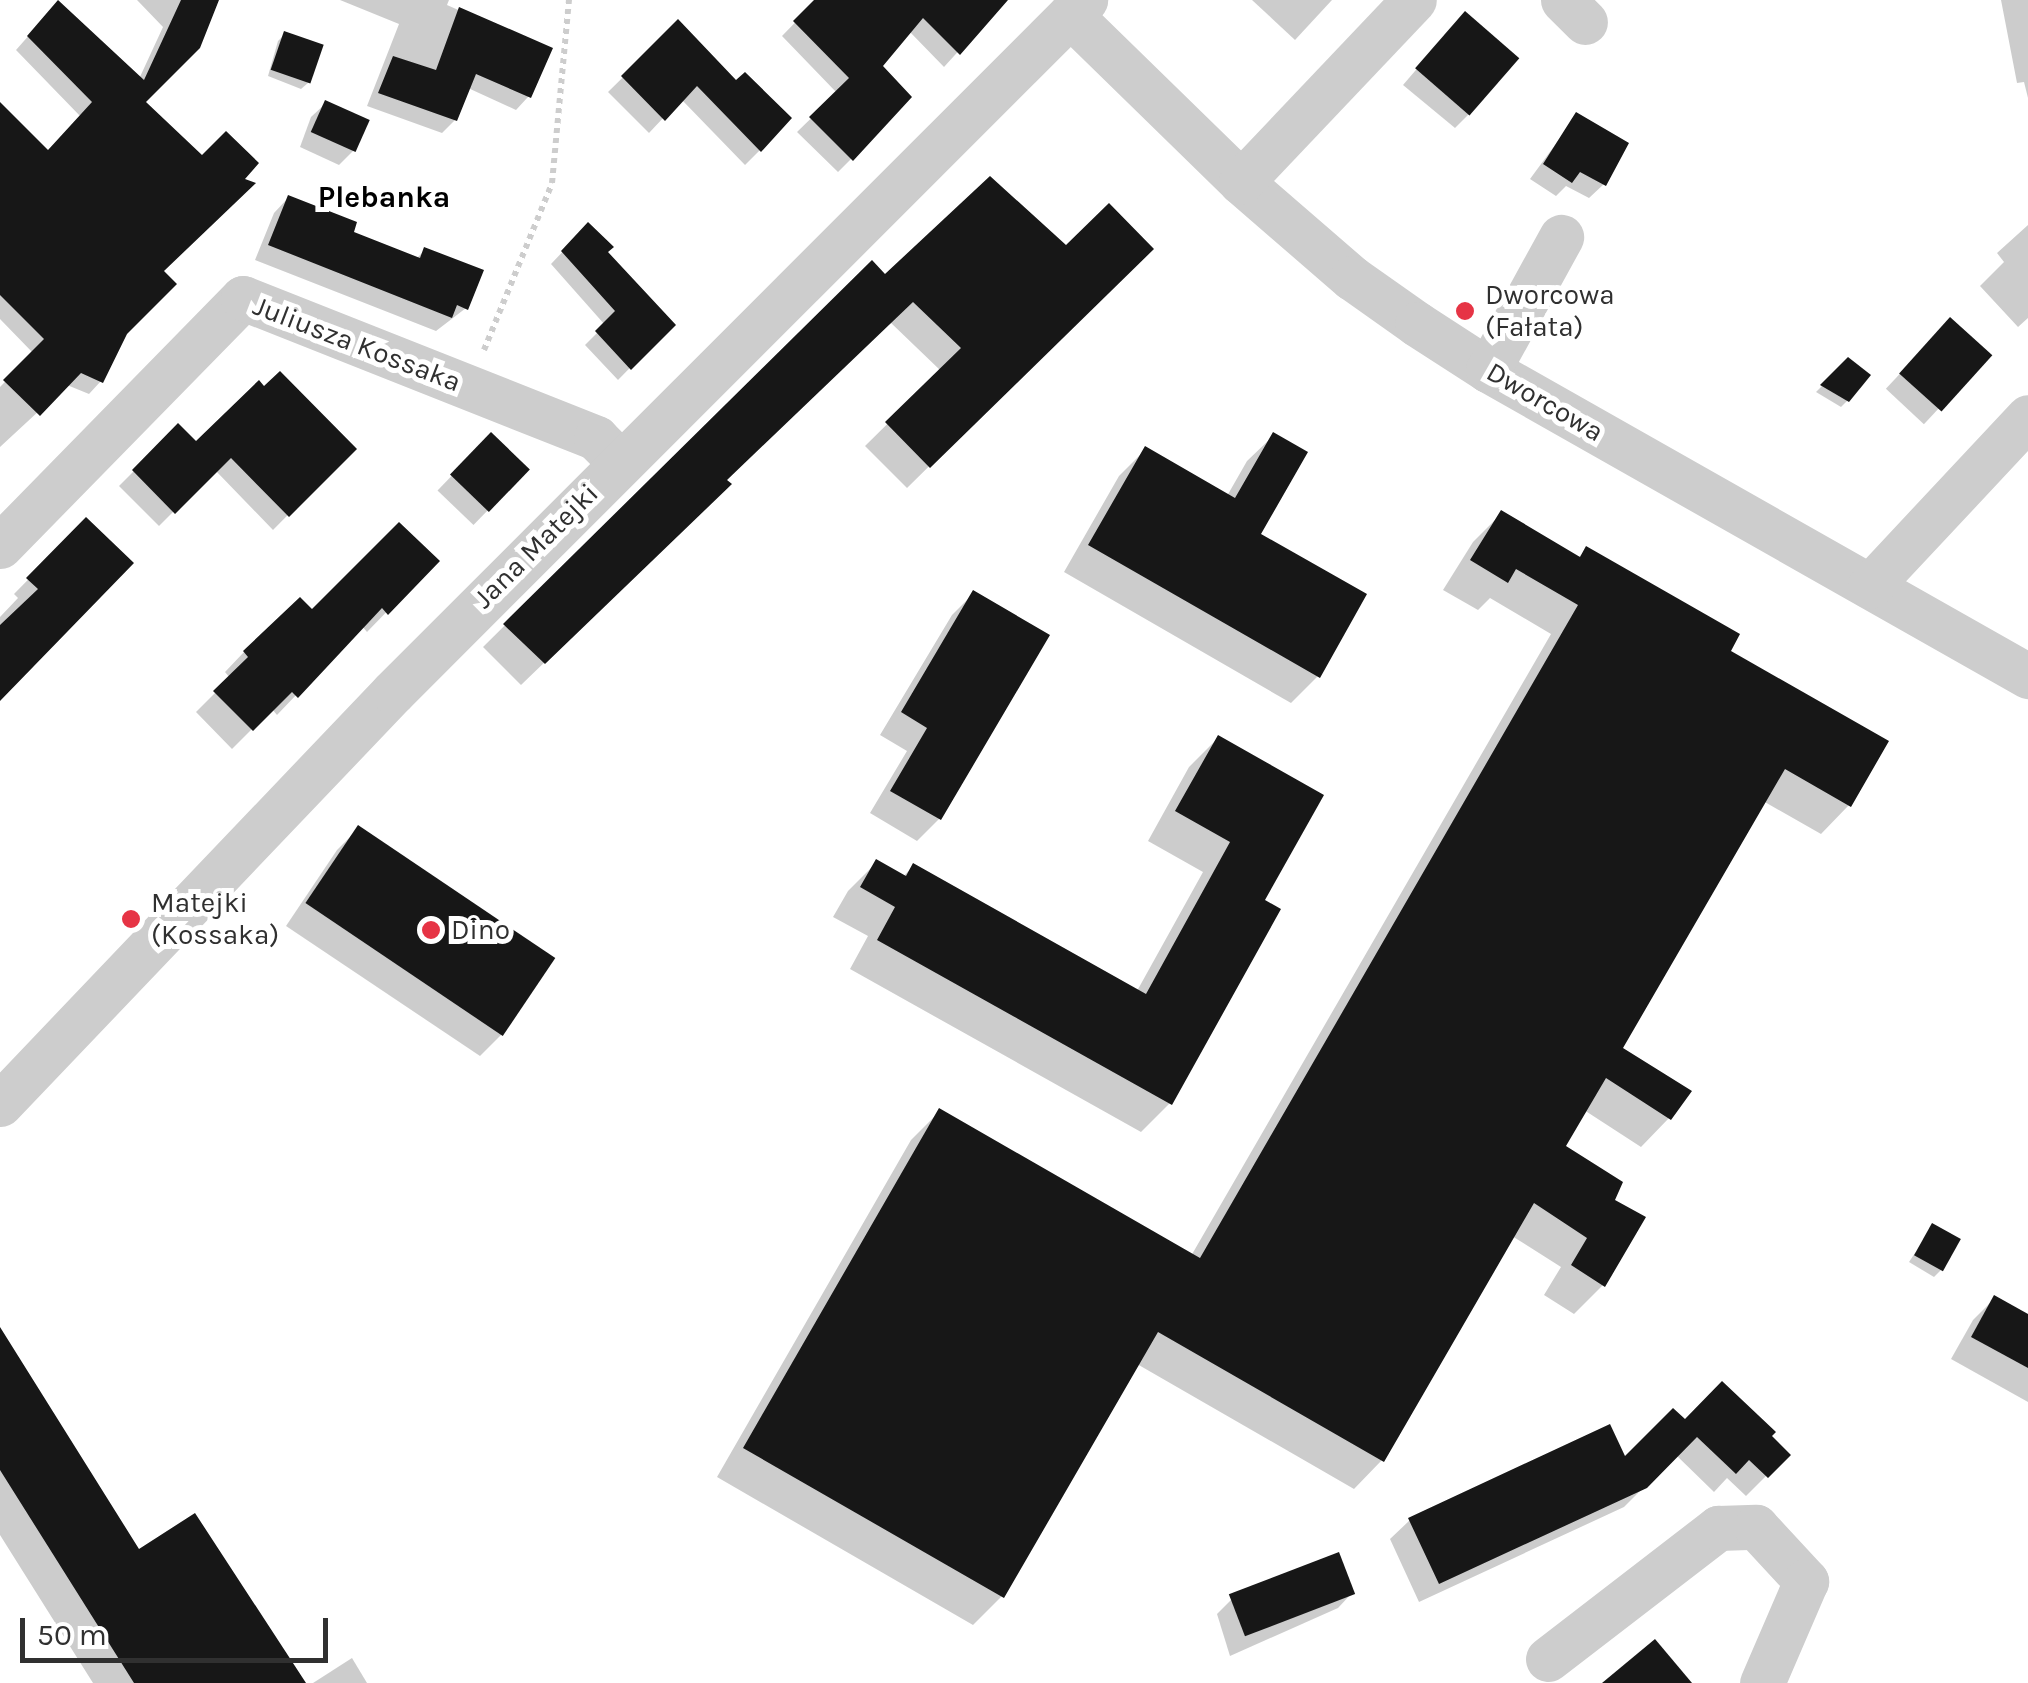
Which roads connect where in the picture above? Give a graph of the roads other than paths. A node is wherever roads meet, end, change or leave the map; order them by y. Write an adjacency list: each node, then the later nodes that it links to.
1 (1414, 0): 3 (street)
2 (1078, 7): 3 (street, Dworcowa); 7 (street, Jana Matejki)
3 (1241, 182): 5 (street, Dworcowa)
4 (1561, 237): 5 (street)
5 (1488, 370): 9 (street, Dworcowa)
6 (2028, 417): 9 (street)
7 (620, 462): 8 (street, Juliusza Kossaka); 11 (street, Jana Matejki)
8 (0, 546)
9 (1870, 586): 10 (street, Dworcowa)
10 (2028, 676)
11 (0, 1104)
12 (1548, 1659): 13 (street)
13 (1762, 1683)

